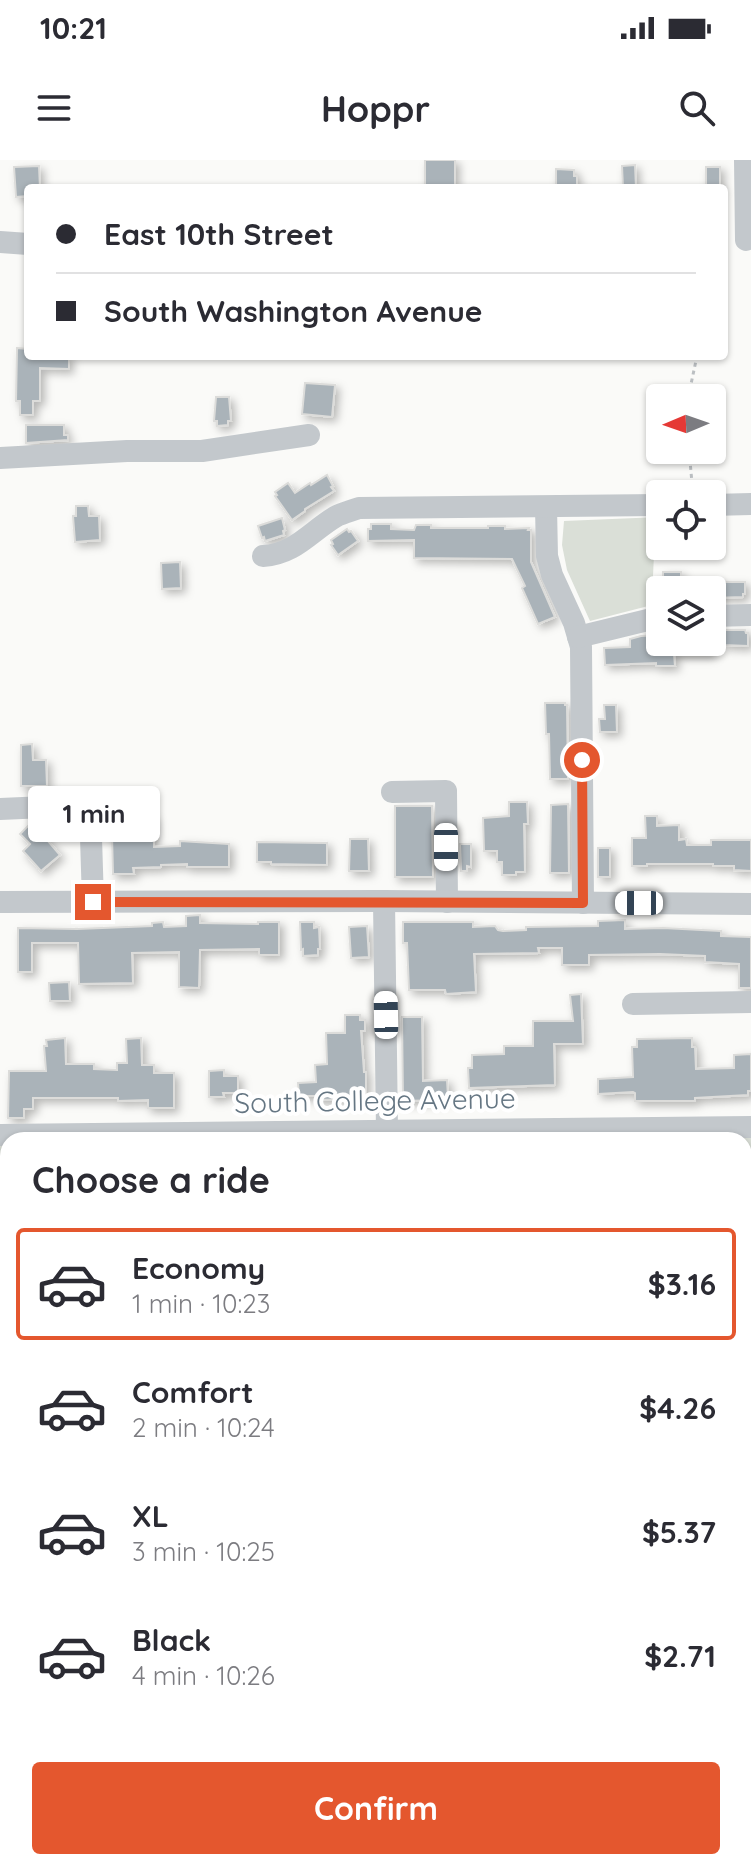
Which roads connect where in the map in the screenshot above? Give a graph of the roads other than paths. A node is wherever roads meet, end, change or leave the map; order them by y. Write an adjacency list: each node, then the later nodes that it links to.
1 (745, 160): 2 (street)
2 (740, 241)
3 (0, 242): 4 (street)
4 (24, 244)
5 (309, 435): 6 (street)
6 (0, 458)
7 (751, 504): 9 (street)
8 (646, 505): 10 (street)
9 (726, 505)
10 (546, 507): 11 (street); 15 (street)
11 (263, 556)
12 (751, 615): 13 (street)
13 (726, 616)
14 (646, 620): 15 (street)
15 (578, 637): 22 (street)
16 (392, 792): 21 (street)
17 (0, 809): 20 (street)
18 (384, 901): 20 (street); 21 (street); 27 (street)
19 (0, 902): 20 (street)
20 (93, 902)
21 (447, 902): 22 (street)
22 (583, 903): 23 (street)
23 (751, 904)
24 (751, 1002): 25 (street)
25 (633, 1004)
26 (751, 1127): 27 (street, South College Avenue)
27 (387, 1130): 28 (street, South College Avenue)
28 (232, 1132)

